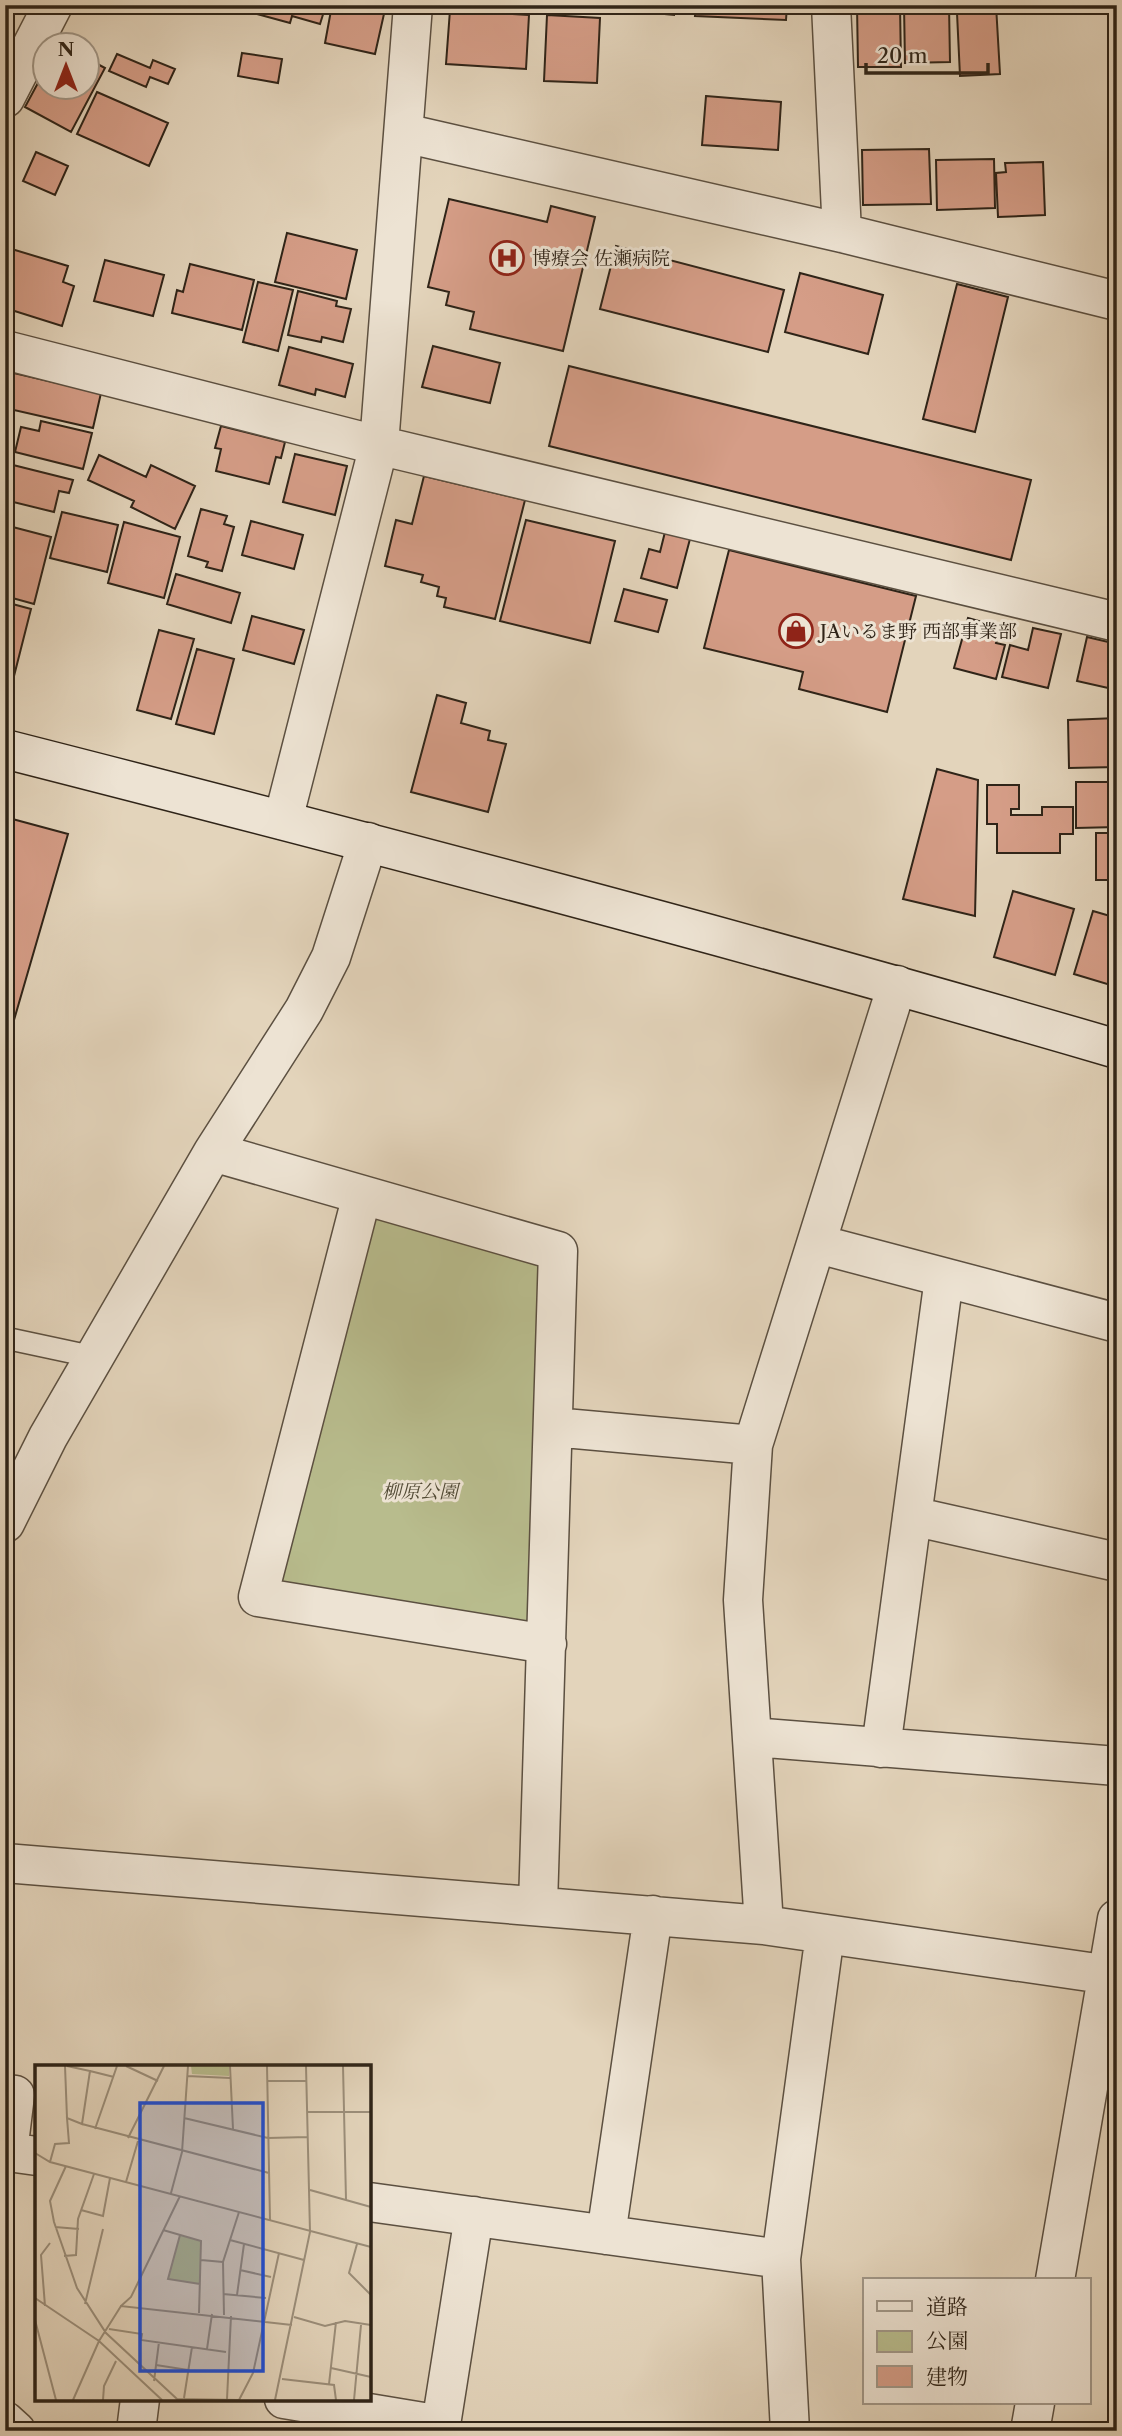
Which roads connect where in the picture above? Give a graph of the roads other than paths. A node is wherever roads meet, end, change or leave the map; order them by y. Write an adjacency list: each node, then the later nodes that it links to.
1 (53, 5): 4 (street)
2 (413, 5): 5 (street)
3 (831, 5): 6 (street)
4 (5, 98)
5 (404, 133): 6 (street); 9 (street)
6 (842, 233): 7 (street)
7 (1117, 301)
8 (5, 350): 9 (street)
9 (379, 445): 10 (street); 12 (street)
10 (1117, 622)
11 (5, 750): 12 (street)
12 (283, 820): 13 (street)
13 (368, 842): 14 (street); 16 (street)
14 (897, 985): 15 (street); 18 (street)
15 (1117, 1049)
16 (212, 1152): 17 (street); 22 (street)
17 (362, 1195): 23 (street); 28 (street)
18 (818, 1244): 19 (street); 24 (street)
19 (944, 1278): 20 (street); 25 (street)
20 (1117, 1323)
21 (5, 1338): 22 (lane)
22 (94, 1357): 26 (street)
23 (553, 1427): 24 (street); 28 (street)
24 (753, 1445): 29 (street)
25 (912, 1516): 27 (street); 30 (street)
26 (5, 1523)
27 (1117, 1562)
28 (547, 1644): 33 (street)
29 (752, 1737): 30 (street); 36 (street)
30 (881, 1748): 31 (street)
31 (1117, 1766)
32 (5, 1863): 33 (street)
33 (538, 1905): 34 (street)
34 (653, 1915): 36 (street); 43 (street)
35 (1117, 1919): 38 (street)
36 (764, 1925): 37 (street)
37 (825, 1934): 38 (street); 44 (street)
38 (1112, 1976): 45 (street)
39 (5, 2094): 40 (street)
40 (35, 2156)
41 (371, 2202): 42 (street)
42 (474, 2216): 43 (street); 50 (street)
43 (606, 2235): 44 (street)
44 (781, 2259): 53 (street)
45 (1055, 2278)
46 (140, 2401): 52 (street)
47 (295, 2401): 50 (street)
48 (1035, 2404): 54 (street)
49 (5, 2421): 51 (street)
50 (440, 2428)
51 (16, 2431)
52 (136, 2431)
53 (790, 2431)
54 (1030, 2431)

